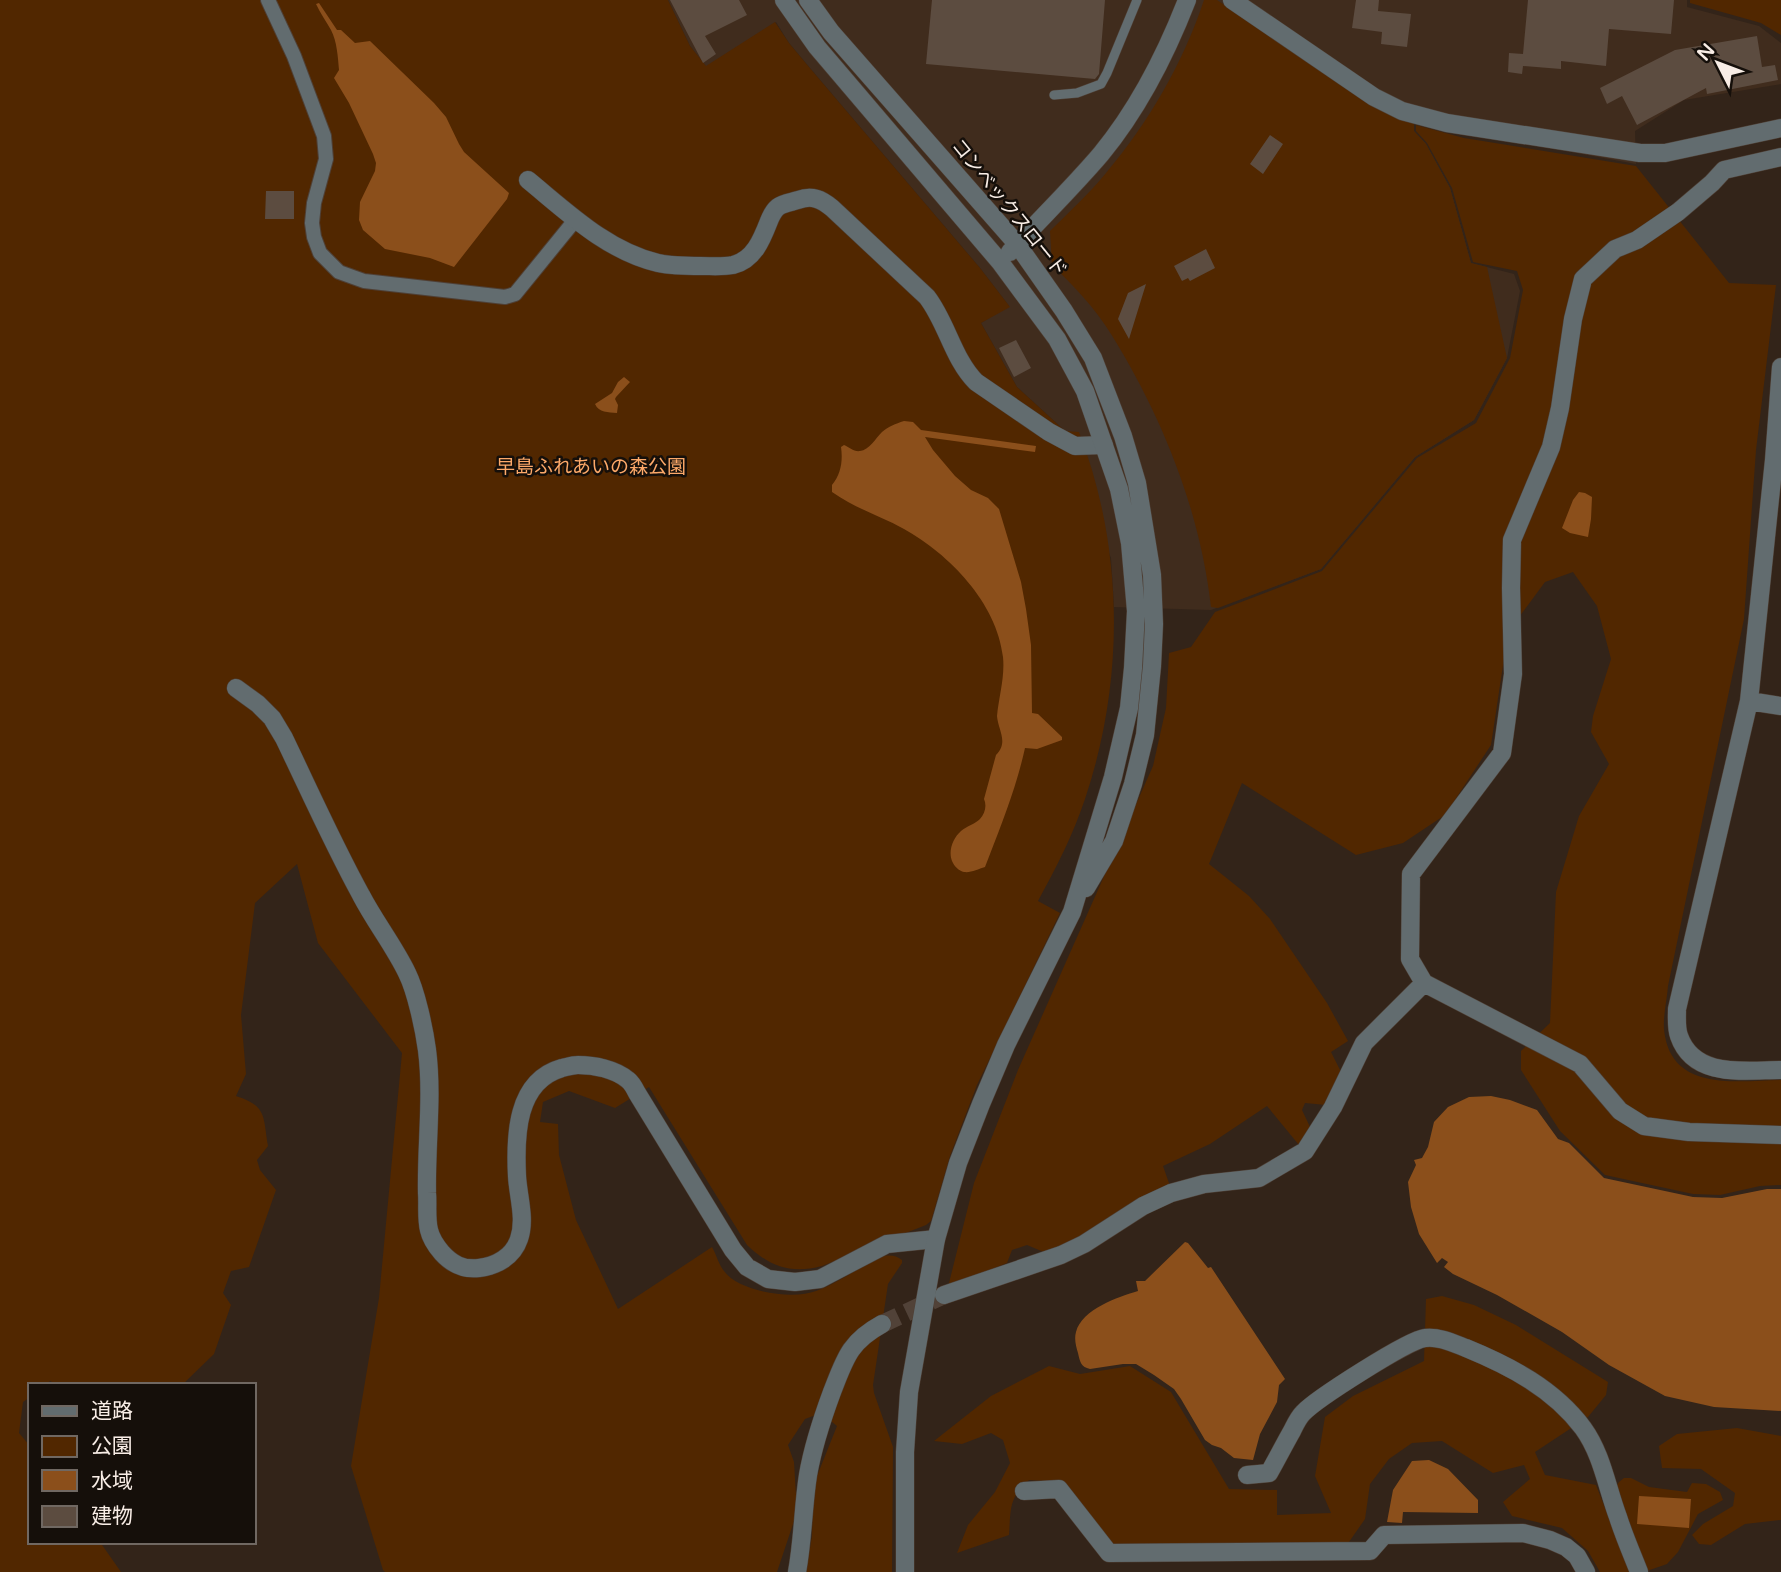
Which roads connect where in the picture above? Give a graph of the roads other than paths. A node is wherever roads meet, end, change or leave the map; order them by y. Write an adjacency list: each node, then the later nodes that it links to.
1 (268, 0): 11 (street)
2 (785, 0): 13 (street)
3 (808, 0): 12 (street, コンベックスロード)
4 (1137, 0): 7 (lane)
5 (1187, 0): 12 (street)
6 (1232, 0): 8 (street)
7 (1054, 95)
8 (1781, 128)
9 (1781, 157): 20 (street)
10 (528, 180): 11 (street)
11 (576, 219): 15 (street)
12 (1017, 244): 13 (street); 19 (street, コンベックスロード)
13 (1000, 262): 15 (street)
14 (1781, 367): 17 (street)
15 (1104, 445): 19 (street)
16 (236, 688): 23 (street)
17 (1749, 701): 18 (street); 21 (street)
18 (1781, 706)
19 (1072, 912): 23 (street)
20 (1424, 983): 22 (street); 24 (street)
21 (1781, 1070)
22 (1781, 1135)
23 (936, 1239): 29 (street)
24 (944, 1295)
25 (881, 1324): 28 (street)
26 (1247, 1475): 31 (street)
27 (1024, 1491): 30 (street)
28 (797, 1572)
29 (905, 1572)
30 (1586, 1572)
31 (1639, 1572)

